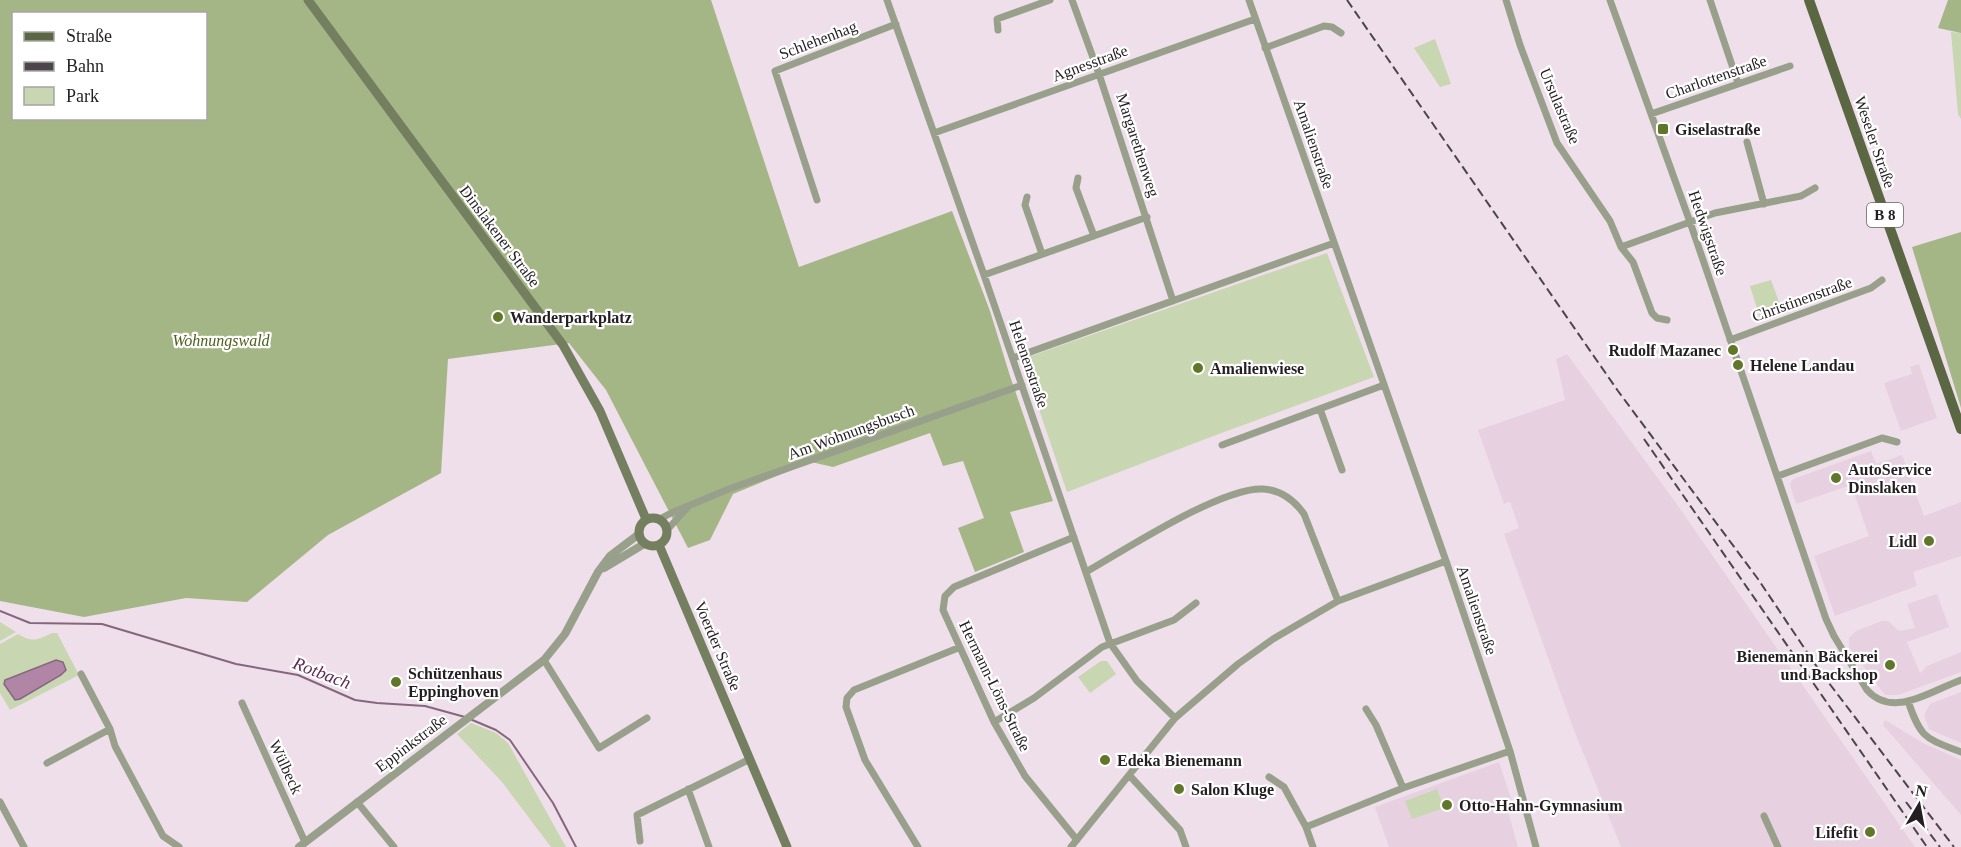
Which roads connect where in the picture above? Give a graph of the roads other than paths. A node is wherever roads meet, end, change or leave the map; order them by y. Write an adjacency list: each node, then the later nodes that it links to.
1 (308, 0): 47 (main road, Dinslakener Straße)
2 (887, 0): 11 (street, Helenenstraße)
3 (1050, 0): 12 (street)
4 (1072, 0): 16 (street, Margarethenweg)
5 (1249, 0): 10 (street, Amalienstraße)
6 (1506, 0): 30 (street, Ursulastraße)
7 (1610, 0): 18 (street, Hedwigstraße)
8 (1710, 0): 17 (street)
9 (1809, 0): 41 (main road, Weseler Straße / B 8)
10 (1256, 19): 14 (street, Amalienstraße); 16 (street, Agnesstraße)
11 (896, 24): 19 (street, Helenenstraße); 24 (street, Schlehenhag)
12 (998, 30)
13 (1341, 33): 14 (street)
14 (1265, 48): 29 (street, Amalienstraße)
15 (1790, 66): 17 (street, Charlottenstraße)
16 (1100, 74): 19 (street, Agnesstraße); 26 (street, Margarethenweg)
17 (1738, 83): 18 (street, Charlottenstraße)
18 (1651, 114): 27 (street, Hedwigstraße)
19 (934, 134): 32 (street, Helenenstraße)
20 (1747, 142): 25 (street)
21 (1077, 178): 28 (street)
22 (1815, 188): 25 (street)
23 (1027, 197): 31 (street)
24 (817, 200)
25 (1764, 204): 27 (street)
26 (1147, 217): 28 (street); 34 (street, Margarethenweg)
27 (1690, 222): 30 (street); 36 (street, Hedwigstraße)
28 (1094, 236): 31 (street)
29 (1334, 243): 34 (street); 39 (street, Amalienstraße)
30 (1621, 247): 35 (street, Ursulastraße)
31 (1042, 255): 32 (street)
32 (984, 275): 37 (street, Helenenstraße)
33 (1882, 280): 36 (street, Christinenstraße)
34 (1173, 301): 37 (street)
35 (1666, 320)
36 (1730, 340): 45 (street, Hedwigstraße)
37 (1013, 358): 38 (street, Helenenstraße)
38 (1022, 385): 46 (street, Am Wohnungsbusch); 51 (street, Helenenstraße)
39 (1384, 385): 40 (street); 54 (street, Amalienstraße)
40 (1320, 409): 43 (street); 44 (street)
41 (1961, 429)
42 (1897, 442): 45 (street)
43 (1222, 445)
44 (1342, 470)
45 (1778, 476): 64 (street, Hedwigstraße)
46 (689, 505): 48 (street, Am Wohnungsbusch); 49 (street, Am Wohnungsbusch)
47 (646, 519): 48 (main road); 50 (main road)
48 (660, 519): 49 (main road)
49 (667, 530): 53 (main road)
50 (639, 534): 52 (main road); 55 (street, Eppinkstraße)
51 (1074, 537): 56 (street, Helenenstraße); 60 (street, Hermann-Löns-Straße)
52 (644, 544): 53 (main road); 55 (street)
53 (659, 545): 73 (main road, Voerder Straße)
54 (1446, 561): 57 (street); 71 (street, Amalienstraße)
55 (598, 572): 61 (street, Eppinkstraße)
56 (1086, 572): 57 (street); 59 (street, Helenenstraße)
57 (1338, 601): 68 (street)
58 (1196, 603): 59 (street)
59 (1110, 643): 68 (street, Helenenstraße); 69 (street)
60 (958, 648): 69 (street, Hermann-Löns-Straße); 91 (street)
61 (544, 660): 67 (street); 80 (street, Eppinkstraße)
62 (81, 674): 70 (street)
63 (1961, 680): 64 (street, Hedwigstraße)
64 (1908, 701): 72 (street)
65 (242, 703): 85 (street, Wülbeck)
66 (1366, 709): 77 (street)
67 (647, 718)
68 (1175, 718): 75 (street)
69 (994, 722): 83 (street, Hermann-Löns-Straße)
70 (110, 729): 74 (street); 87 (street)
71 (1510, 751): 77 (street); 95 (street, Amalienstraße)
72 (1961, 752)
73 (750, 759): 78 (street); 90 (main road, Voerder Straße)
74 (47, 763)
75 (1129, 775): 83 (street); 93 (street)
76 (1269, 777): 82 (street)
77 (1403, 788): 82 (street)
78 (688, 789): 84 (street); 89 (street)
79 (0, 802): 86 (street)
80 (357, 802): 85 (street, Eppinkstraße); 88 (street)
81 (1764, 816): 96 (street)
82 (1306, 827): 94 (street)
83 (1077, 840): 92 (street)
84 (640, 841)
85 (302, 845)
86 (24, 847)
87 (179, 847)
88 (394, 847)
89 (709, 847)
90 (787, 847)
91 (918, 847)
92 (1071, 847)
93 (1186, 847)
94 (1313, 847)
95 (1536, 847)
96 (1778, 847)

